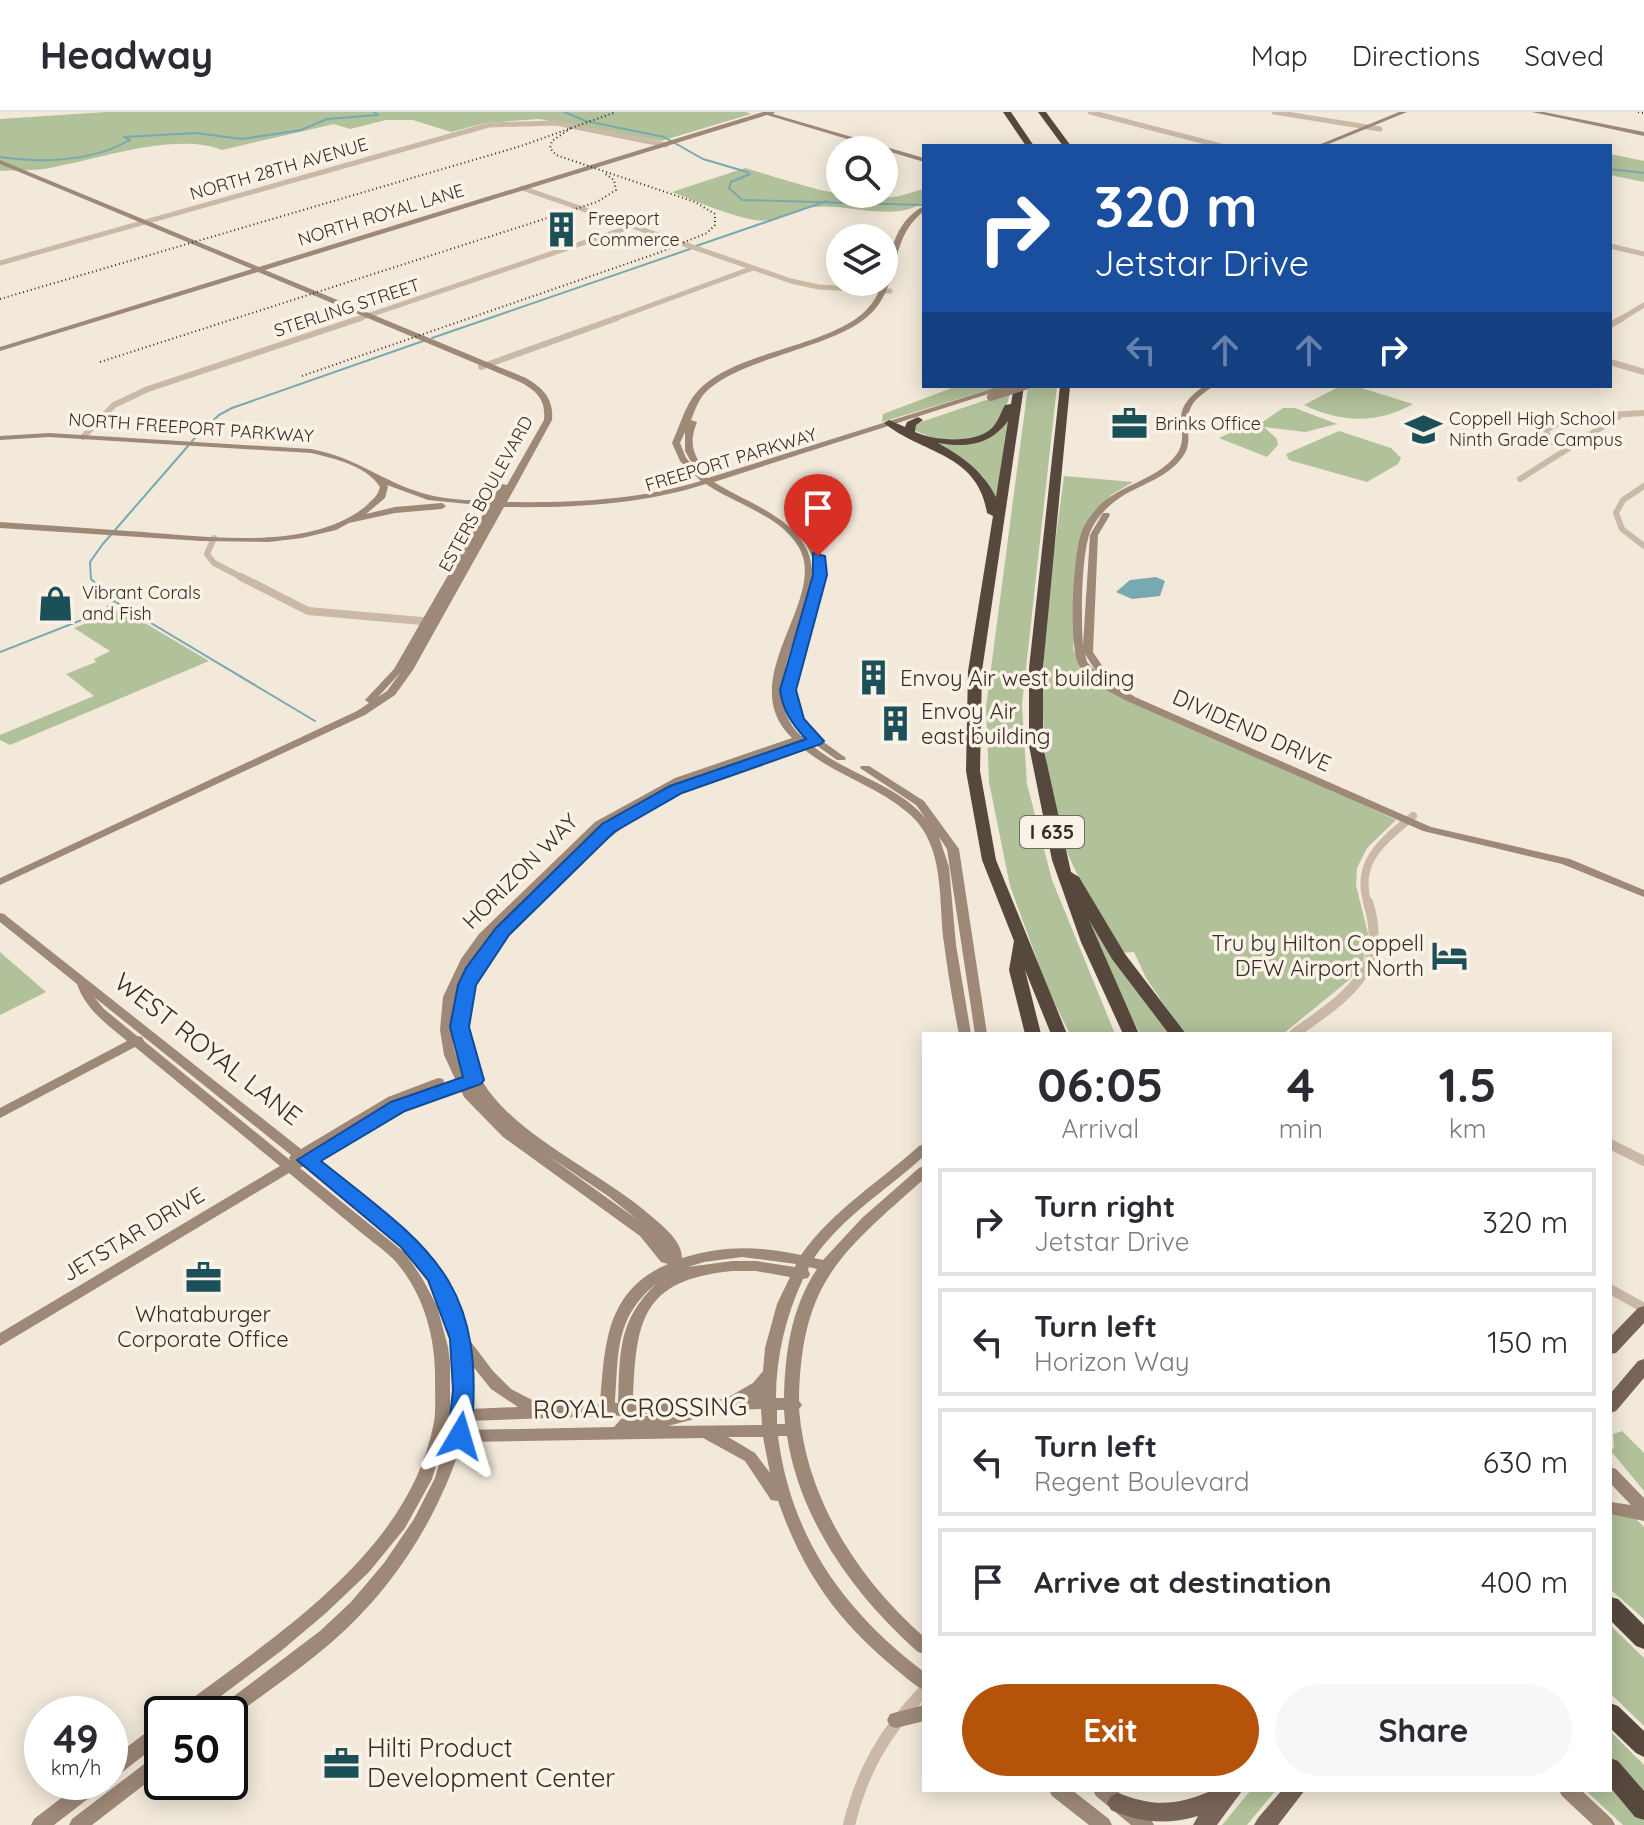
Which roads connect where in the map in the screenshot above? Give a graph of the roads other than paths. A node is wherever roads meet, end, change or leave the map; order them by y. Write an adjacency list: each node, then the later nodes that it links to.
1 (752, 112): 9 (street)
2 (1007, 112): 14 (highway)
3 (1042, 112): 15 (highway)
4 (1090, 112): 16 (street)
5 (1274, 112): 10 (street)
6 (1404, 112): 11 (street)
7 (1413, 112): 11 (street)
8 (1535, 112): 12 (street)
9 (766, 113): 13 (street); 19 (street, NORTH ROYAL LANE); 21 (street)
10 (1288, 113): 11 (street)
11 (1370, 128): 17 (street); 18 (street)
12 (1644, 134)
13 (839, 136)
14 (1029, 144)
15 (1066, 144)
16 (1213, 144)
17 (1325, 144)
18 (1334, 144)
19 (667, 145): 24 (street, NORTH ROYAL LANE); 26 (street, NORTH 28TH AVENUE)
20 (898, 154): 22 (street)
21 (922, 161)
22 (922, 161)
23 (0, 162): 26 (street, ESTERS BOULEVARD)
24 (522, 188): 27 (street); 33 (street, NORTH ROYAL LANE)
25 (922, 212): 29 (street)
26 (142, 223): 31 (street, NORTH 28TH AVENUE); 33 (street, ESTERS BOULEVARD)
27 (633, 226): 32 (street); 38 (street, STERLING STREET)
28 (1612, 246): 30 (street)
29 (898, 254)
30 (1644, 254)
31 (0, 263)
32 (753, 268): 34 (street); 42 (street)
33 (256, 270): 38 (street, ESTERS BOULEVARD); 40 (street, NORTH ROYAL LANE)
34 (826, 287)
35 (882, 296): 65 (street)
36 (885, 296): 61 (street)
37 (1644, 305): 39 (street)
38 (366, 316): 42 (street, ESTERS BOULEVARD); 58 (street, STERLING STREET)
39 (1612, 324)
40 (0, 349)
41 (1612, 363): 43 (street)
42 (484, 366): 68 (street, ESTERS BOULEVARD)
43 (1644, 372)
44 (1004, 388): 51 (street, FREEPORT PARKWAY, bridge)
45 (1016, 388): 51 (street, FREEPORT PARKWAY, bridge)
46 (1016, 388): 56 (highway)
47 (1017, 388): 74 (highway, I 635)
48 (1065, 388): 79 (highway, I 635)
49 (1207, 388): 52 (street)
50 (1216, 388): 52 (street)
51 (991, 394): 55 (street, FREEPORT PARKWAY); 56 (street, FREEPORT PARKWAY)
52 (1192, 402): 78 (street, DIVIDEND DRIVE)
53 (1644, 413): 54 (street)
54 (1618, 417): 60 (street); 60 (street)
55 (918, 420): 56 (highway)
56 (899, 427): 57 (highway); 62 (street, FREEPORT PARKWAY); 74 (highway)
57 (877, 432): 65 (street, FREEPORT PARKWAY)
58 (83, 437): 59 (street, NORTH FREEPORT PARKWAY); 63 (street, NORTH FREEPORT PARKWAY)
59 (0, 438)
60 (1567, 449): 64 (street)
61 (696, 464): 62 (street); 65 (street)
62 (745, 469): 65 (street, FREEPORT PARKWAY)
63 (376, 475): 68 (street, FREEPORT PARKWAY); 70 (street)
64 (1520, 479)
65 (715, 481): 67 (street, FREEPORT PARKWAY); 69 (street, FREEPORT PARKWAY); 77 (street)
66 (1644, 486): 73 (street)
67 (623, 501): 68 (street, FREEPORT PARKWAY); 69 (street)
68 (497, 506): 69 (street, FREEPORT PARKWAY); 70 (street, FREEPORT PARKWAY); 75 (street, ESTERS BOULEVARD)
69 (585, 511)
70 (343, 522): 72 (street, FREEPORT PARKWAY)
71 (0, 525): 72 (street)
72 (214, 538): 75 (street)
73 (1644, 546)
74 (992, 547): 85 (highway, I 635)
75 (430, 621): 76 (street, ESTERS BOULEVARD)
76 (399, 676): 80 (street, ESTERS BOULEVARD); 81 (street, ESTERS BOULEVARD)
77 (808, 740): 86 (street); 87 (street); 94 (street, HORIZON WAY)
78 (1410, 818): 82 (street, DIVIDEND DRIVE); 83 (street, DIVIDEND DRIVE); 92 (street)
79 (1059, 860): 90 (highway, I 635); 91 (highway)
80 (0, 874)
81 (0, 882)
82 (1644, 885)
83 (1644, 894)
84 (0, 916): 93 (street, WEST ROYAL LANE)
85 (1021, 936): 88 (highway); 89 (highway, I 635)
86 (965, 1032)
87 (981, 1032)
88 (1032, 1032)
89 (1058, 1032)
90 (1130, 1032)
91 (1176, 1032)
92 (1296, 1032)
93 (141, 1038): 95 (street); 98 (street, WEST ROYAL LANE); 100 (street, WEST ROYAL LANE)
94 (467, 1078): 98 (street, JETSTAR DRIVE); 102 (street, HORIZON WAY)
95 (0, 1114)
96 (1612, 1145): 99 (street)
97 (922, 1151): 103 (street)
98 (303, 1157): 100 (street, JETSTAR DRIVE); 107 (street, WEST ROYAL LANE)
99 (1644, 1161)
100 (289, 1167): 108 (street, JETSTAR DRIVE); 122 (street, WEST ROYAL LANE)
101 (922, 1173): 104 (street)
102 (680, 1267): 103 (street); 109 (street); 110 (street)
103 (802, 1267): 104 (street); 113 (street)
104 (822, 1272): 116 (street)
105 (1612, 1290): 106 (street)
106 (1644, 1310): 111 (main road)
107 (461, 1339): 120 (street); 121 (street, WEST ROYAL LANE)
108 (0, 1340)
109 (613, 1340): 110 (street); 118 (street)
110 (629, 1345): 119 (street)
111 (1612, 1346)
112 (1644, 1366): 115 (main road)
113 (770, 1372): 114 (street); 117 (street)
114 (767, 1403): 116 (street, ROYAL CROSSING); 117 (street, ROYAL CROSSING); 123 (street)
115 (1612, 1404)
116 (794, 1405): 124 (street)
117 (720, 1407): 119 (street, ROYAL CROSSING); 126 (street)
118 (607, 1411): 119 (street, ROYAL CROSSING); 120 (street, ROYAL CROSSING)
119 (625, 1411)
120 (558, 1414): 121 (street, ROYAL CROSSING)
121 (464, 1415): 122 (street, ROYAL CROSSING); 127 (street, WEST ROYAL LANE)
122 (444, 1416): 129 (street, WEST ROYAL LANE)
123 (769, 1430): 124 (street, ROYAL CROSSING); 125 (street, ROYAL CROSSING); 133 (street)
124 (795, 1430): 139 (street)
125 (703, 1431): 126 (street, ROYAL CROSSING); 133 (street)
126 (619, 1432): 128 (street, ROYAL CROSSING)
127 (460, 1436): 128 (street, ROYAL CROSSING); 129 (street, ROYAL CROSSING); 130 (street, WEST ROYAL LANE)
128 (490, 1436): 130 (street)
129 (439, 1437): 136 (street, WEST ROYAL LANE)
130 (448, 1467): 138 (street, WEST ROYAL LANE)
131 (1612, 1475): 134 (street)
132 (1612, 1508): 134 (street)
133 (787, 1511): 140 (street)
134 (1644, 1511)
135 (1612, 1608): 137 (highway)
136 (298, 1626): 138 (street); 142 (street, WEST ROYAL LANE)
137 (1643, 1638)
138 (316, 1643): 143 (street, WEST ROYAL LANE)
139 (922, 1645)
140 (922, 1680)
141 (922, 1693): 146 (street)
142 (207, 1696)
143 (247, 1696)
144 (922, 1714): 146 (street)
145 (1612, 1715): 148 (highway)
146 (896, 1720): 163 (street)
147 (144, 1745): 149 (street)
148 (1644, 1746)
149 (128, 1757)
150 (1612, 1771): 159 (highway)
151 (144, 1775): 162 (street)
152 (1061, 1792): 164 (street)
153 (1228, 1792): 157 (main road)
154 (1230, 1792): 166 (main road)
155 (1293, 1792): 160 (main road)
156 (1570, 1792): 167 (street)
157 (1110, 1797): 165 (street)
158 (73, 1800): 161 (street)
159 (1644, 1809)
160 (1267, 1823)
161 (40, 1825)
162 (78, 1825)
163 (849, 1825)
164 (1103, 1825)
165 (1145, 1825)
166 (1204, 1825)
167 (1606, 1825)

